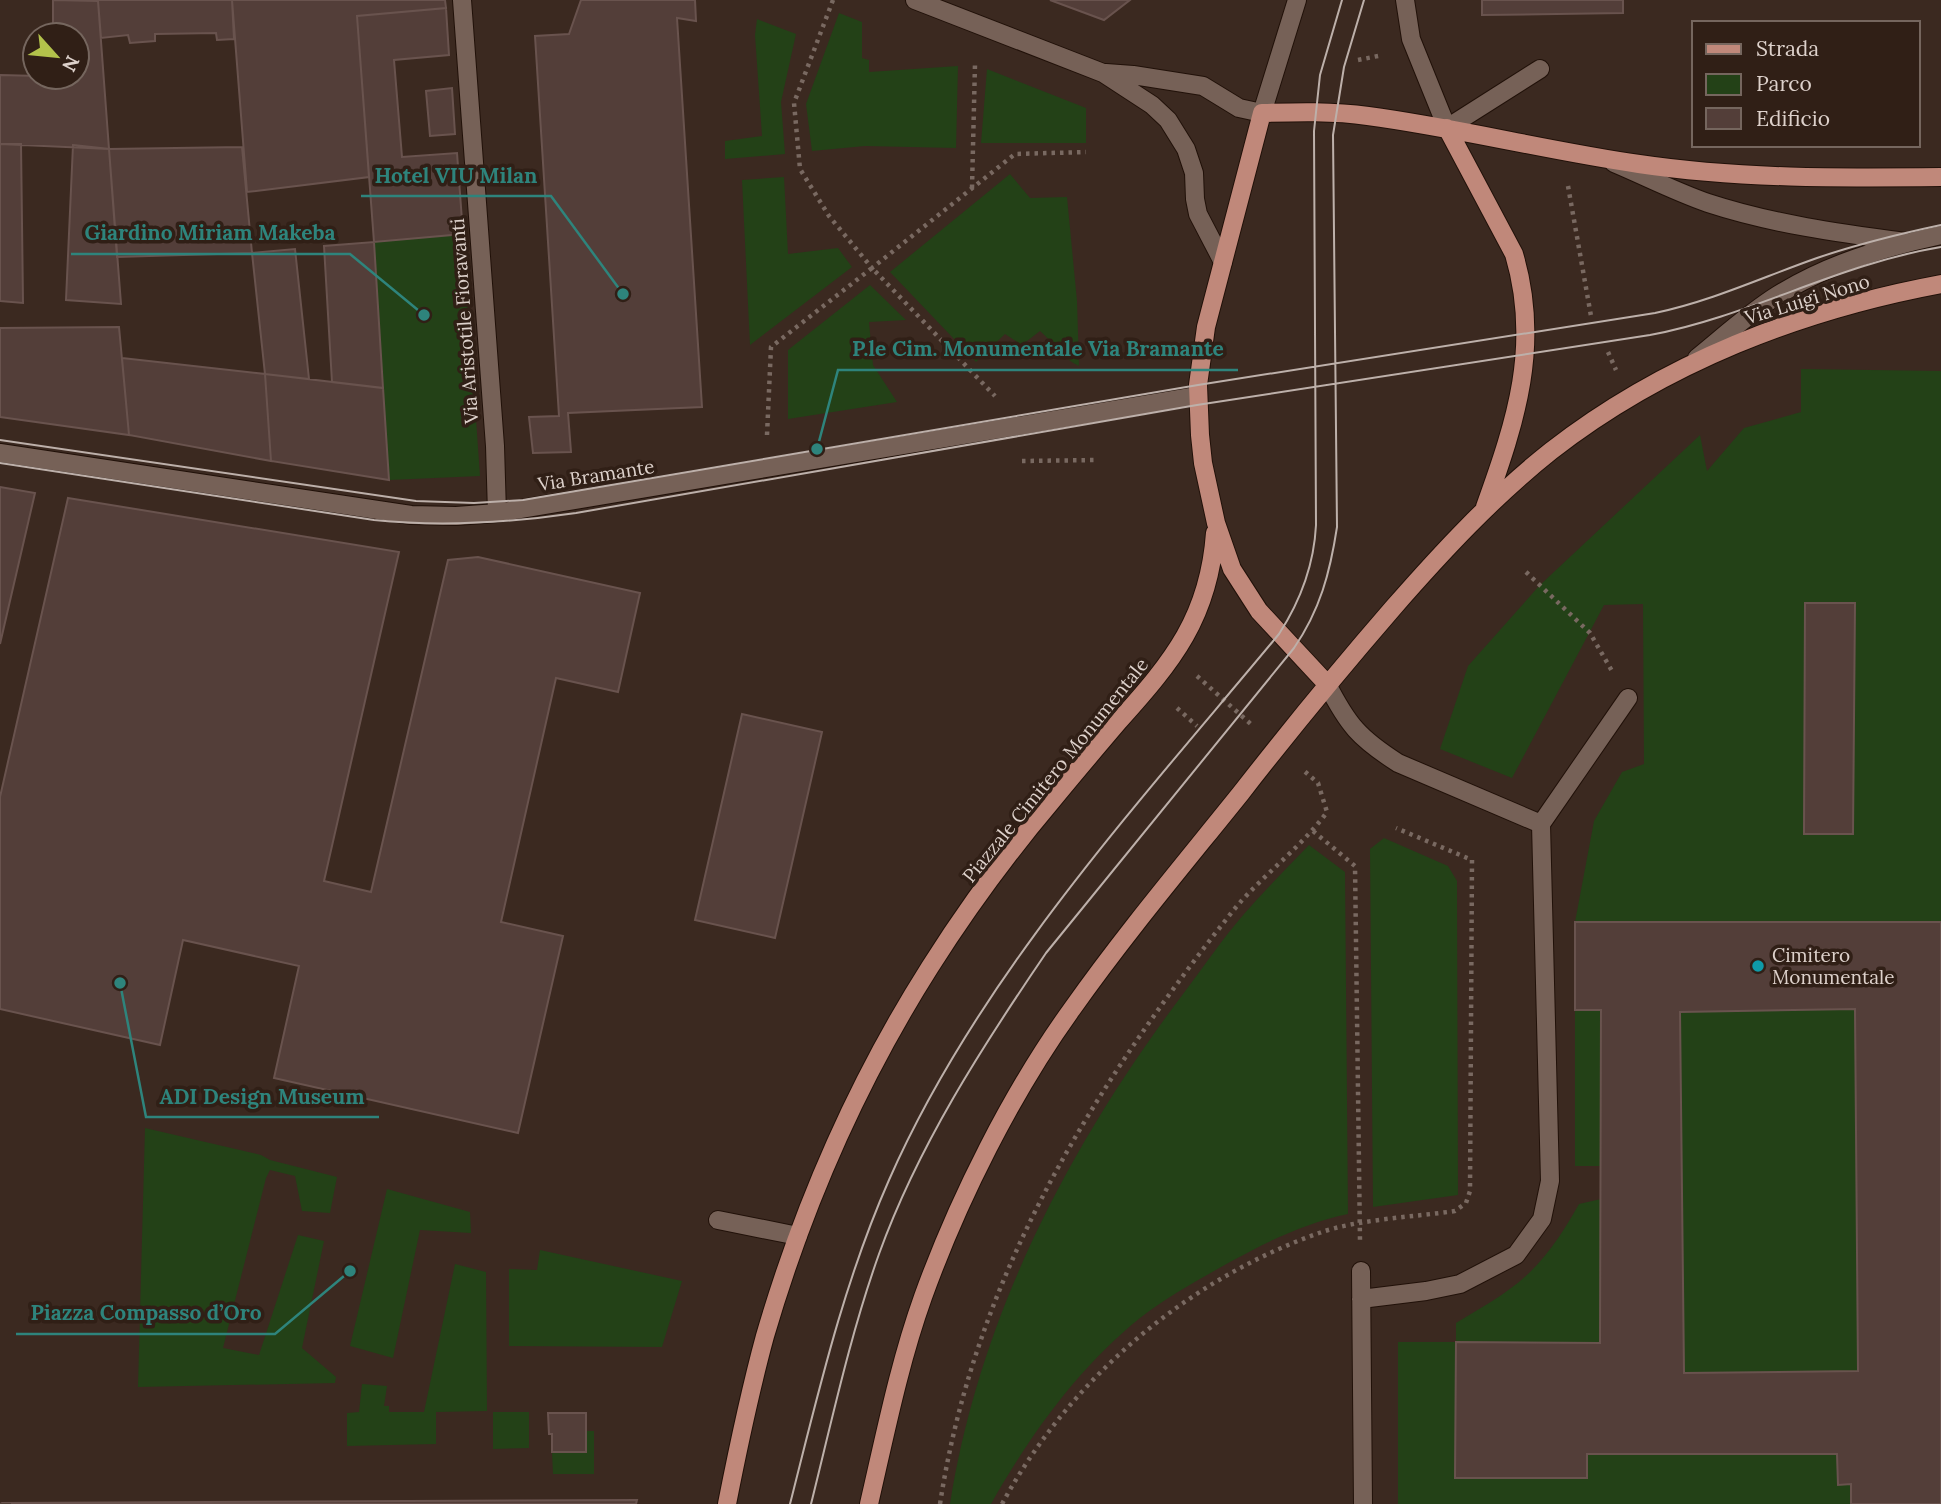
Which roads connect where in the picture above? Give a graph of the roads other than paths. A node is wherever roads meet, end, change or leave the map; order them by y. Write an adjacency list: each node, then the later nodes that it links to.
1 (462, 0): 19 (street, Via Aristotile Fioravanti)
2 (915, 0): 6 (street)
3 (1297, 0): 7 (street, Piazzale Cimitero Monumentale)
4 (1405, 0): 8 (street)
5 (1539, 69): 8 (street)
6 (1103, 73): 7 (street); 13 (street)
7 (1262, 113): 8 (main road); 13 (main road, Piazzale Cimitero Monumentale)
8 (1447, 128): 9 (main road); 18 (main road)
9 (1603, 159): 10 (main road); 12 (street)
10 (1941, 177)
11 (1941, 235): 12 (street)
12 (1906, 242): 15 (street)
13 (1223, 262): 16 (main road, Piazzale Cimitero Monumentale)
14 (1941, 285): 15 (main road, Via Luigi Nono)
15 (1689, 365): 18 (main road)
16 (1197, 396): 19 (street, Via Bramante); 20 (main road, Piazzale Cimitero Monumentale)
17 (0, 453): 19 (street, Via Bramante)
18 (1484, 510): 21 (main road)
19 (497, 513)
20 (1216, 523): 21 (main road, Piazzale Cimitero Monumentale); 25 (main road, Piazzale Cimitero Monumentale)
21 (1327, 684): 23 (street, Piazzale Cimitero Monumentale); 29 (main road)
22 (1628, 698): 23 (street)
23 (1541, 824): 27 (street)
24 (718, 1220): 25 (street)
25 (798, 1236): 28 (main road, Piazzale Cimitero Monumentale)
26 (1361, 1271): 27 (street)
27 (1361, 1299): 30 (street)
28 (727, 1504)
29 (869, 1504)
30 (1363, 1504)

